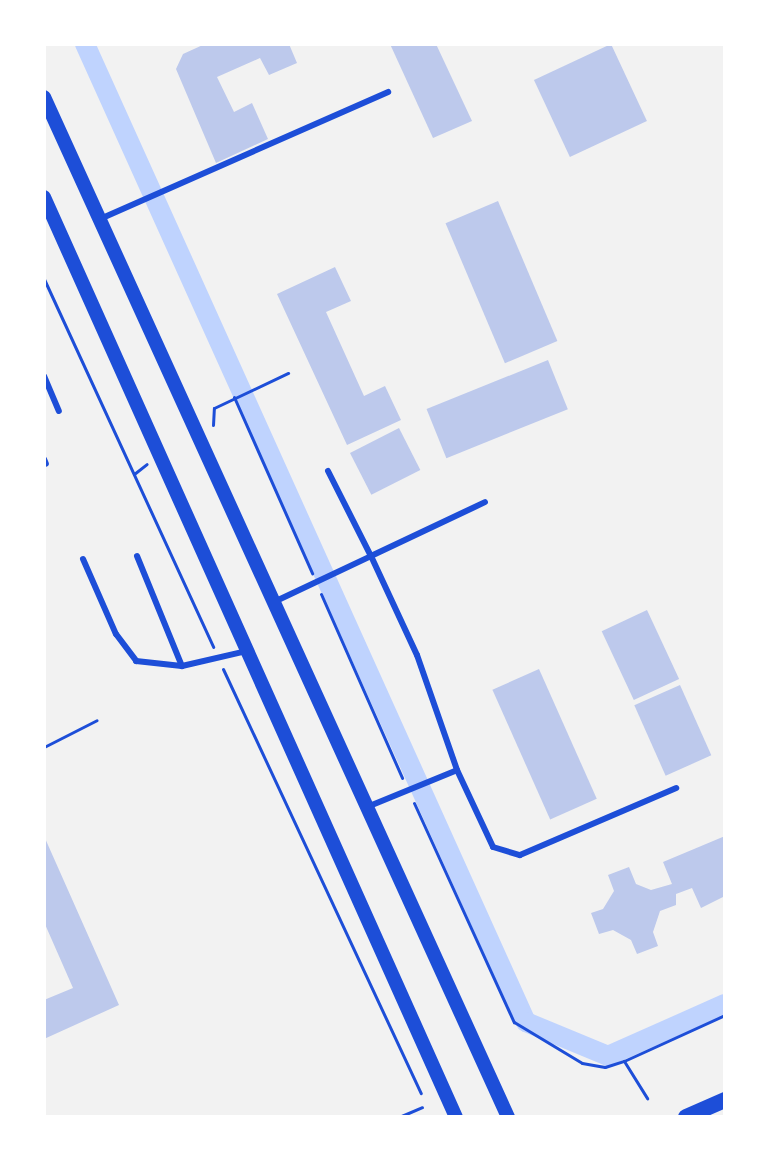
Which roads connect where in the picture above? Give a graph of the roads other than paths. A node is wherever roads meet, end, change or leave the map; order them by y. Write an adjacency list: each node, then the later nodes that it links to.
1 (388, 92): 4 (lane)
2 (44, 97): 4 (street)
3 (44, 197): 13 (street)
4 (100, 219): 12 (street)
5 (44, 376): 6 (lane)
6 (59, 411)
7 (328, 471): 10 (lane)
8 (485, 502): 10 (lane)
9 (137, 556): 14 (lane)
10 (371, 556): 12 (lane); 15 (lane)
11 (83, 559): 14 (lane)
12 (274, 602): 17 (street)
13 (247, 651): 14 (lane); 19 (street)
14 (182, 666)
15 (457, 770): 16 (lane); 17 (lane)
16 (676, 788)
17 (367, 807): 20 (street)
18 (725, 1100): 21 (main road)
19 (456, 1117)
20 (508, 1117)
21 (686, 1117)

